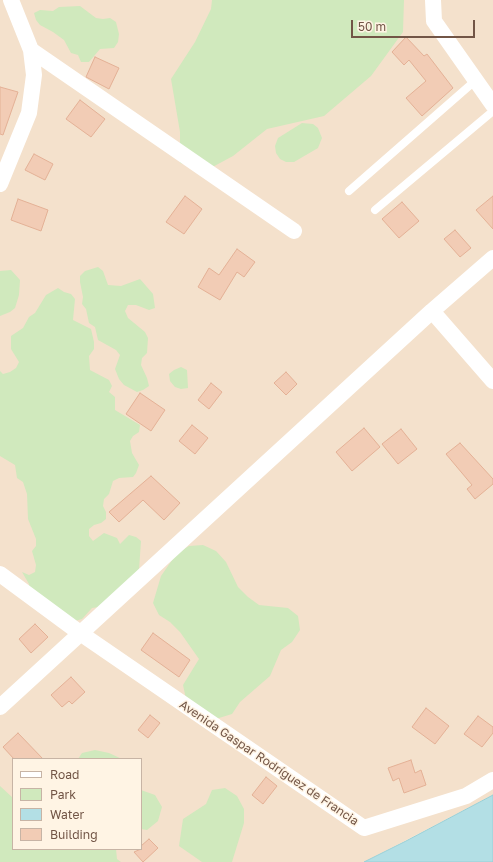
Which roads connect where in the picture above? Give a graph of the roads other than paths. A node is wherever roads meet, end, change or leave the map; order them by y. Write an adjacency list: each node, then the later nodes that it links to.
1 (11, 0): 3 (street)
2 (433, 0): 4 (street)
3 (31, 50): 7 (street); 10 (street)
4 (476, 80): 5 (street); 8 (lane)
5 (493, 105)
6 (493, 111): 9 (lane)
7 (0, 184)
8 (349, 191)
9 (375, 210)
10 (294, 231)
11 (493, 258): 12 (street)
12 (432, 311): 13 (street); 15 (street)
13 (493, 381)
14 (0, 574): 15 (street)
15 (80, 633): 16 (street); 17 (street, Avenida Gaspar Rodríguez de Francia)
16 (0, 707)
17 (493, 780)

